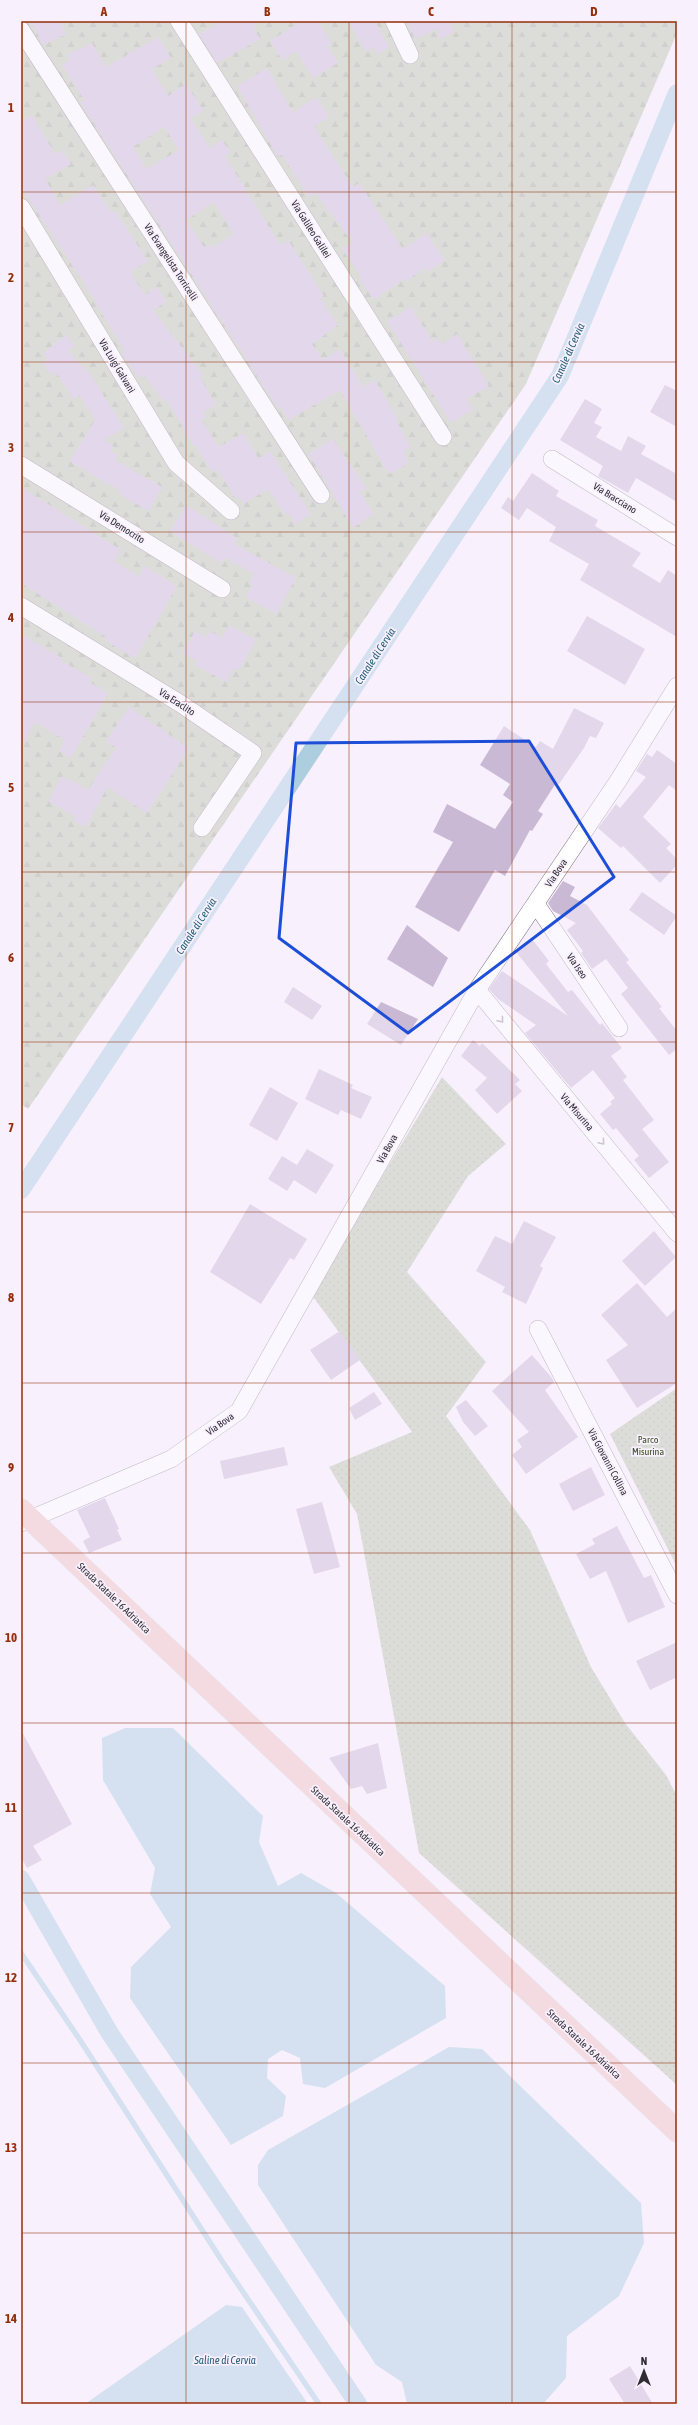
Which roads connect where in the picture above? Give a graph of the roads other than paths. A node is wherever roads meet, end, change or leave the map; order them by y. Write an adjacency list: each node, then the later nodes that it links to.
1 (179, 21): 6 (street, Via Galileo Galilei)
2 (394, 21): 4 (street)
3 (21, 30): 9 (street, Via Evangelista Torricelli)
4 (410, 55)
5 (21, 207): 10 (street, Via Luigi Galvani)
6 (443, 437)
7 (552, 459): 11 (street, Via Bracciano)
8 (21, 465): 12 (street, Via Democrito)
9 (321, 495)
10 (231, 511)
11 (677, 537)
12 (222, 589)
13 (21, 606): 15 (street, Via Eraclito)
14 (677, 686): 16 (street, Via Bova)
15 (202, 828)
16 (536, 904): 17 (street, Via Bova); 18 (street, Via Iseo)
17 (477, 990): 19 (street, Via Misurina, one-way to 19); 21 (street, Via Bova)
18 (619, 1028)
19 (677, 1233)
20 (538, 1329): 22 (street, Via Giovanni Collina)
21 (24, 1517): 23 (main road, Strada Statale 16 Adriatica)
22 (677, 1595)
23 (677, 2131)

